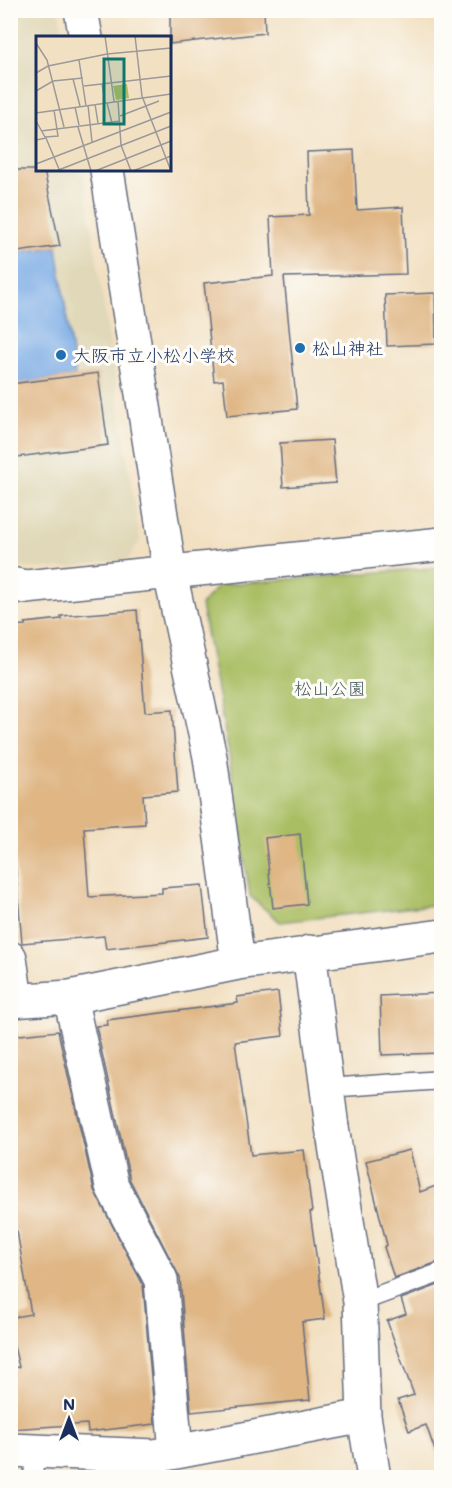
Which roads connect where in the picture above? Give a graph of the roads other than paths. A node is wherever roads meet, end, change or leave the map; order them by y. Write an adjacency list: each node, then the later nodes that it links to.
1 (81, 10): 2 (street)
2 (86, 36)
3 (107, 171): 5 (street)
4 (441, 544): 5 (street)
5 (170, 573): 6 (street); 10 (street)
6 (10, 584)
7 (441, 936): 8 (street)
8 (309, 952): 10 (street); 14 (street)
9 (10, 958): 12 (street)
10 (238, 963): 11 (street)
11 (70, 997): 12 (street); 18 (street)
12 (13, 1000)
13 (441, 1080): 14 (lane)
14 (327, 1088): 16 (street)
15 (441, 1272): 16 (lane)
16 (360, 1302): 17 (street)
17 (364, 1416): 18 (street); 20 (street)
18 (176, 1452): 19 (street)
19 (26, 1459)
20 (374, 1478)

